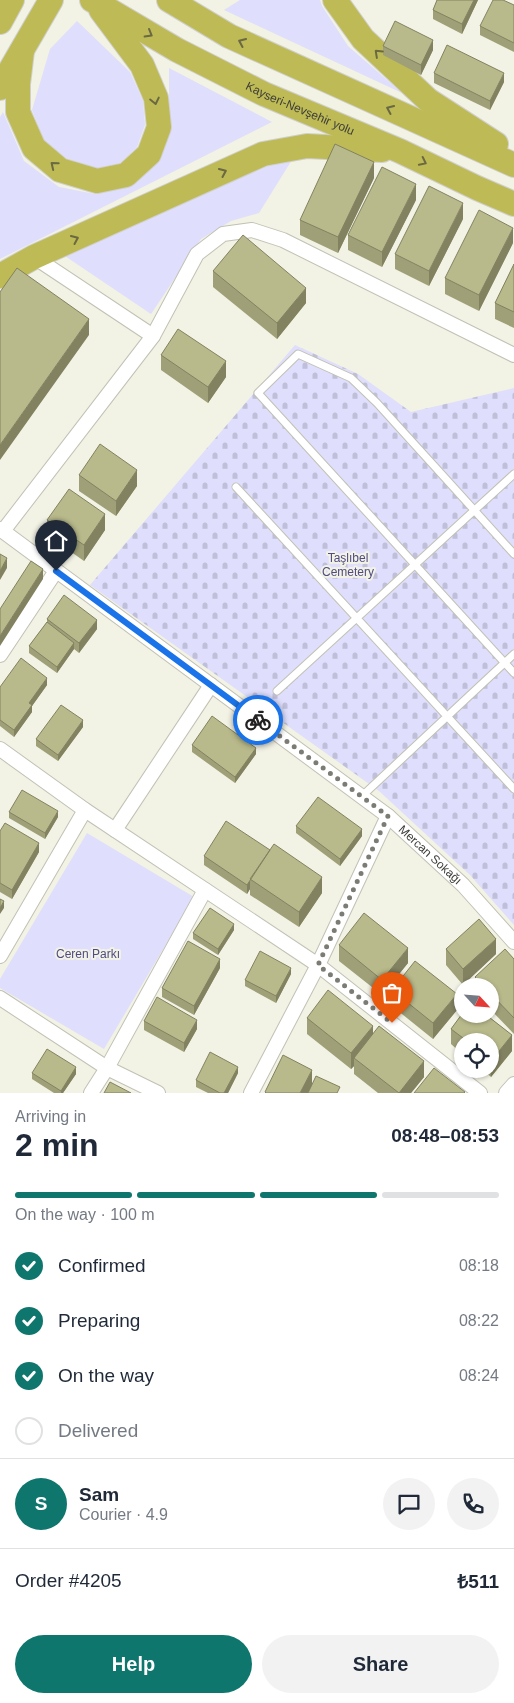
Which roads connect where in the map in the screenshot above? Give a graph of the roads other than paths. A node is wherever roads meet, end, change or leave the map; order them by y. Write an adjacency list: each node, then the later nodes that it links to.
1 (12, 0): 6 (highway)
2 (93, 0): 7 (highway, one-way to 7); 9 (highway, Kayseri-Nevşehir yolu, one-way to 9)
3 (169, 0): 11 (highway, one-way to 3)
4 (335, 0): 10 (highway, one-way to 4)
5 (47, 6): 7 (highway)
6 (0, 22)
7 (22, 51): 8 (highway)
8 (0, 88)
9 (400, 150): 12 (highway, Kayseri-Nevşehir yolu, one-way to 12); 13 (highway, one-way to 9)
10 (514, 156)
11 (514, 166)
12 (514, 204)
13 (27, 260): 14 (highway); 15 (highway); 16 (street)
14 (0, 276)
15 (0, 289)
16 (153, 336): 17 (street); 21 (street)
17 (514, 355)
18 (514, 474): 20 (lane)
19 (236, 486): 25 (lane)
20 (474, 511): 22 (lane); 23 (lane); 23 (lane)
21 (2, 530): 24 (street, Mercan Sokağı)
22 (514, 554)
23 (415, 565): 25 (lane); 28 (lane)
24 (56, 571): 26 (street); 30 (street, Mercan Sokağı)
25 (357, 618): 31 (lane); 32 (lane)
26 (0, 654)
27 (514, 654): 28 (lane)
28 (504, 663): 29 (lane); 32 (lane)
29 (514, 673)
30 (211, 685): 35 (street, Mercan Sokağı); 38 (street)
31 (277, 691)
32 (447, 716): 34 (lane); 35 (lane)
33 (0, 749): 36 (street)
34 (514, 789)
35 (362, 796): 37 (street, Mercan Sokağı)
36 (84, 810): 38 (street); 41 (street)
37 (388, 816): 40 (street, Mercan Sokağı); 42 (street)
38 (115, 830): 39 (street)
39 (205, 890): 42 (street); 44 (street)
40 (514, 942)
41 (0, 956)
42 (318, 965): 48 (street); 49 (street)
43 (0, 998): 44 (street)
44 (107, 1068): 46 (street); 47 (street)
45 (514, 1084): 50 (street)
46 (91, 1093)
47 (158, 1093)
48 (252, 1093)
49 (480, 1093)
50 (506, 1093)

